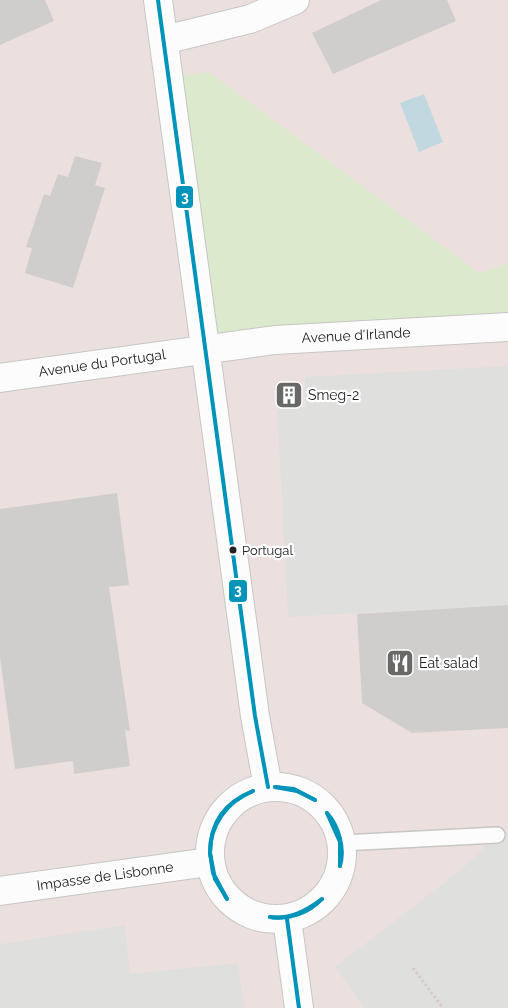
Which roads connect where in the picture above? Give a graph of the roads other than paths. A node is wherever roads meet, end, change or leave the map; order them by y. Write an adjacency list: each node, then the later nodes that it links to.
1 (158, 0): 3 (street)
2 (295, 0): 3 (street)
3 (164, 40): 5 (street)
4 (508, 327): 5 (street, Avenue d'Irlande)
5 (205, 348): 6 (street, Avenue du Portugal); 7 (street)
6 (0, 378)
7 (268, 787): 9 (street); 10 (street)
8 (497, 836): 9 (lane)
9 (342, 843): 12 (street)
10 (209, 862): 11 (street, Impasse de Lisbonne); 12 (street)
11 (0, 891)
12 (287, 919): 13 (street)
13 (299, 1008)

